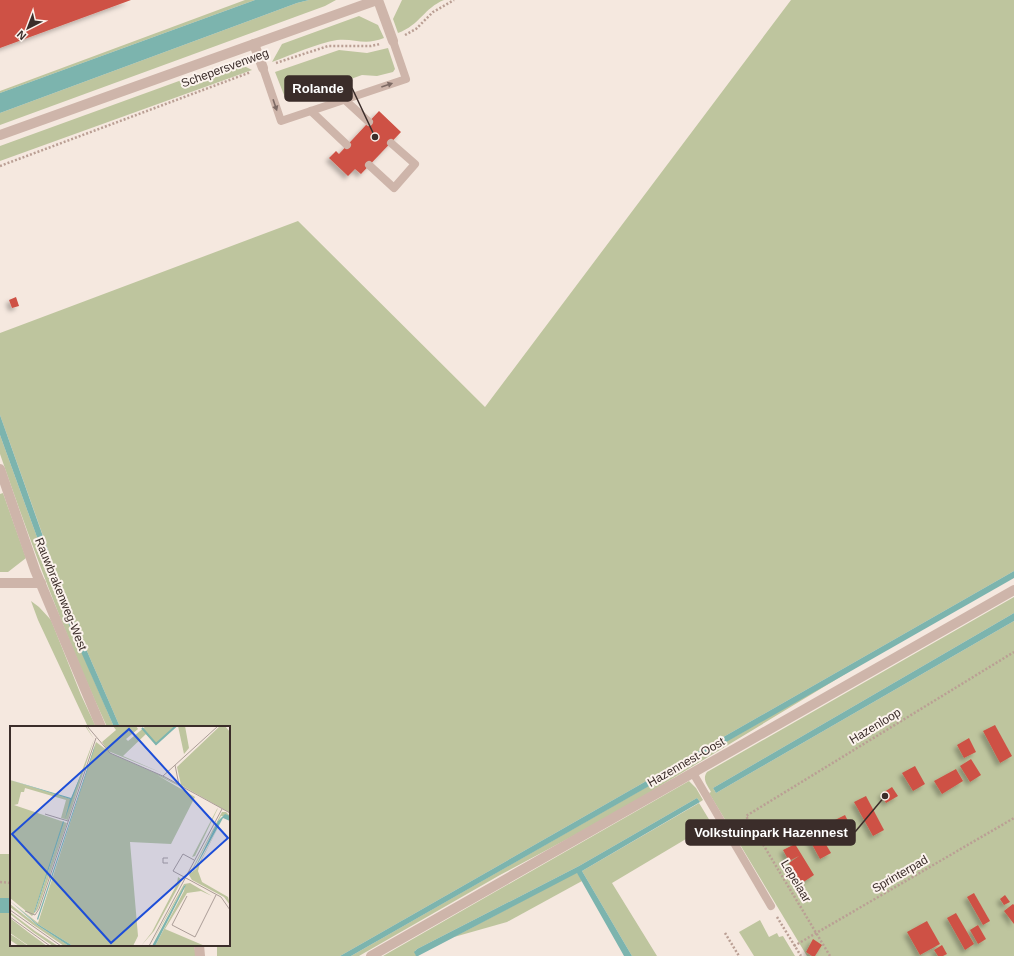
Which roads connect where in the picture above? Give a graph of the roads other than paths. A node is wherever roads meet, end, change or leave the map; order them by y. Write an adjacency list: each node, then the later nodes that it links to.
1 (377, 0): 2 (street); 3 (street, Schepersvenweg)
2 (393, 41): 5 (lane, one-way to 2)
3 (254, 44): 4 (street); 8 (street, Schepersvenweg)
4 (263, 68): 6 (lane, one-way to 6)
5 (344, 100): 6 (lane); 7 (lane)
6 (310, 111): 10 (lane)
7 (369, 122)
8 (0, 135)
9 (391, 143): 11 (lane)
10 (347, 145)
11 (369, 165)
12 (0, 469): 14 (street, Rauwbrakenweg-West)
13 (0, 583): 14 (street)
14 (41, 583): 16 (street, Rauwbrakenweg-West)
15 (1014, 590): 17 (street, Hazennest-Oost)
16 (101, 726)
17 (693, 773): 18 (lane); 21 (street, Hazennest-Oost)
18 (771, 906)
19 (199, 946): 20 (street)
20 (200, 956)
21 (371, 956)

